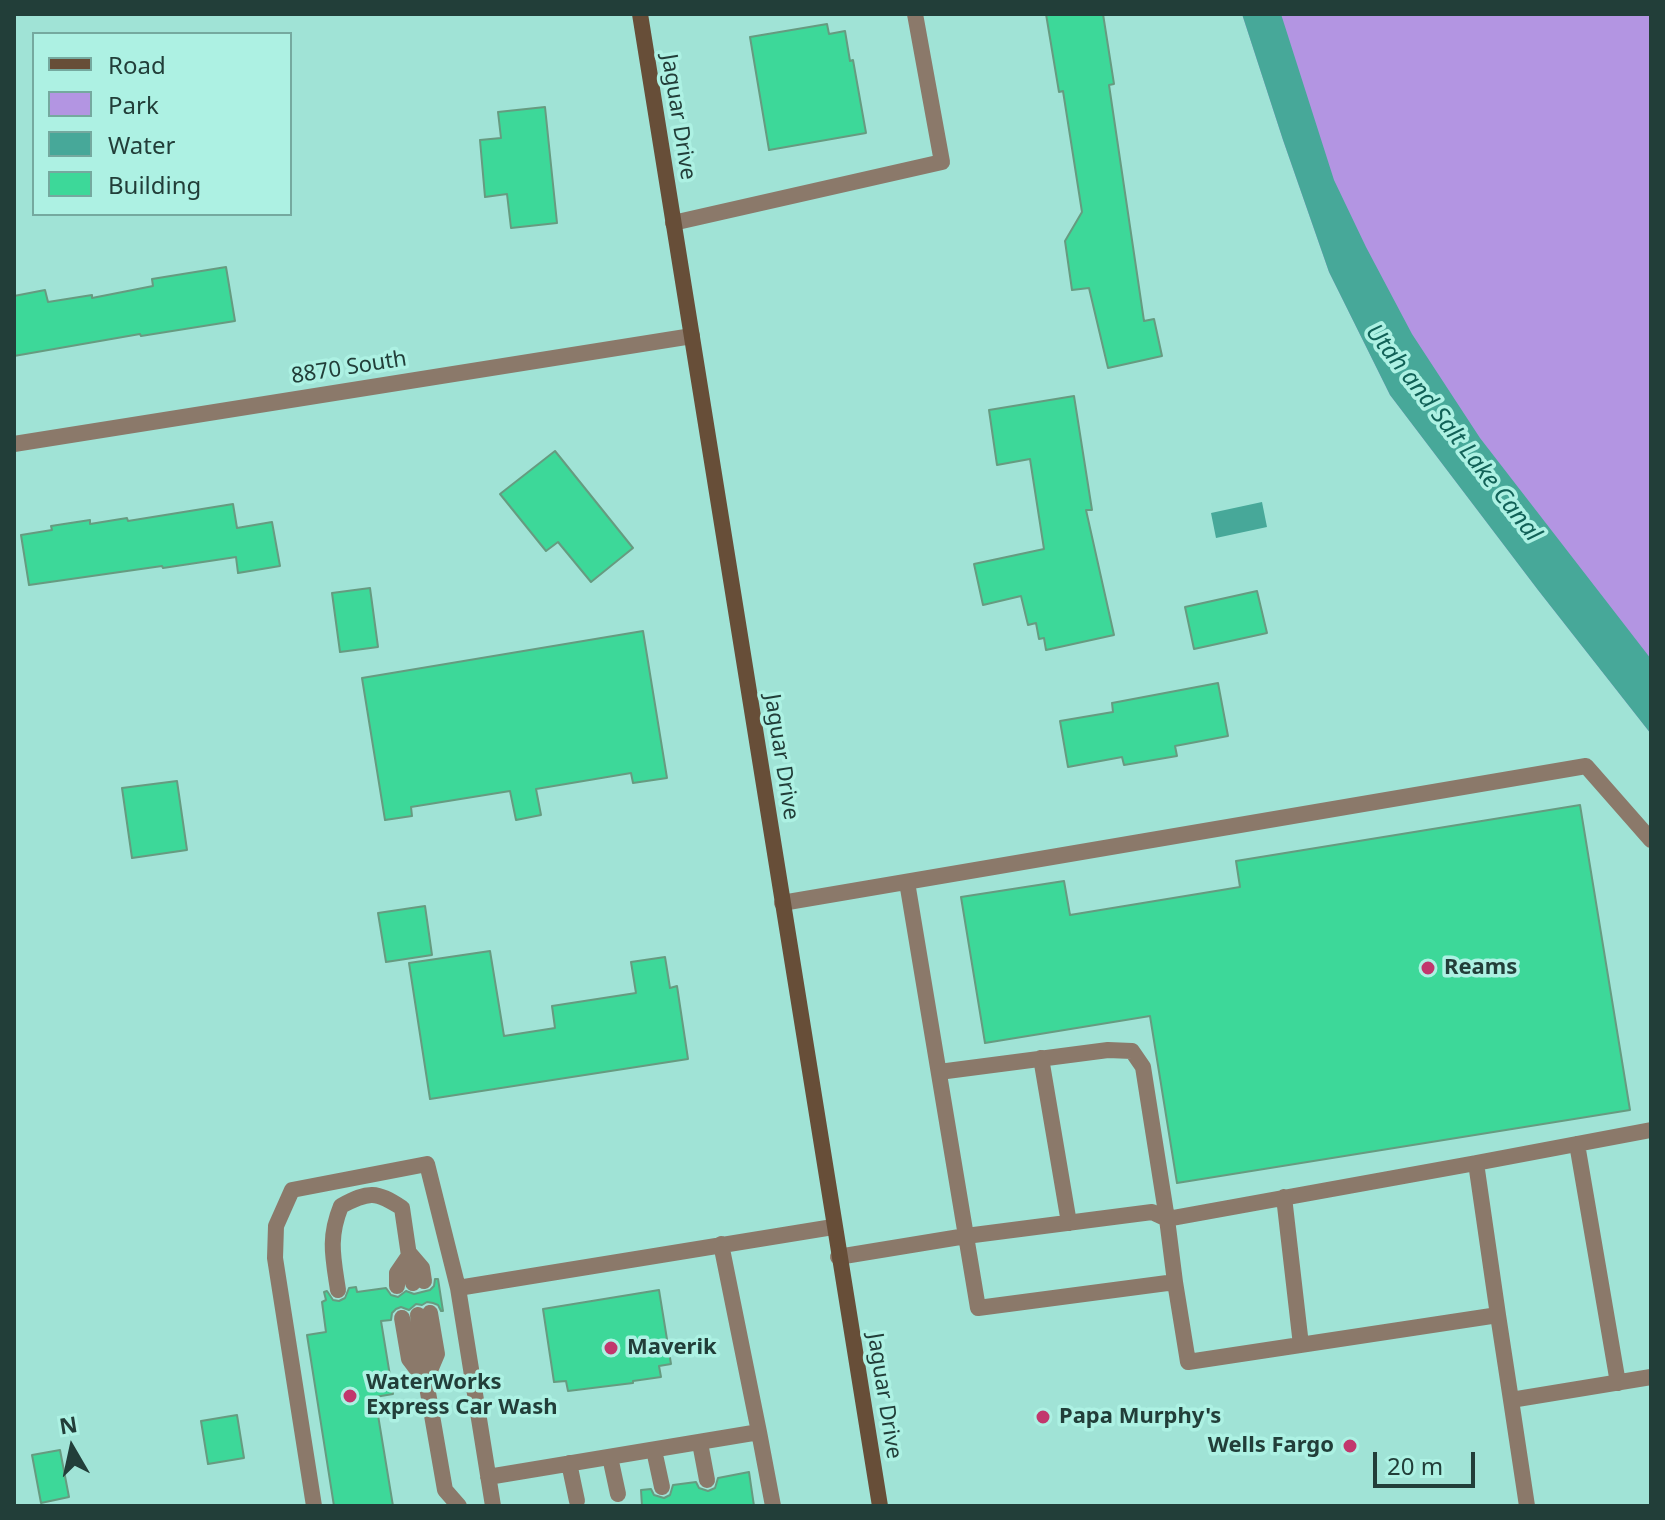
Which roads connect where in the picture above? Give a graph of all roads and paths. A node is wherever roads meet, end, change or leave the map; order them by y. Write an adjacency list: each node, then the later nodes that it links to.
1 (640, 14): 3 (main road, Jaguar Drive)
2 (915, 14): 3 (street)
3 (673, 223): 4 (main road, Jaguar Drive)
4 (692, 336): 5 (street, 8870 South); 8 (main road, Jaguar Drive)
5 (14, 444)
6 (1651, 840): 7 (street)
7 (907, 882): 8 (street); 10 (street)
8 (782, 903): 17 (main road, Jaguar Drive)
9 (1041, 1058): 10 (street); 15 (street); 16 (street)
10 (939, 1072): 18 (street)
11 (1651, 1130): 12 (street)
12 (1577, 1144): 13 (street); 29 (street)
13 (1476, 1163): 14 (street); 25 (street)
14 (1284, 1197): 15 (street); 27 (street)
15 (1167, 1219): 16 (street); 22 (street)
16 (1069, 1223): 18 (street)
17 (833, 1227): 19 (street); 21 (main road, Jaguar Drive)
18 (966, 1236): 21 (street); 22 (street)
19 (721, 1244): 23 (street); 31 (street)
20 (410, 1254): 20 (street); 24 (street)
21 (838, 1257): 45 (main road, Jaguar Drive)
22 (1175, 1282): 27 (street)
23 (458, 1288): 36 (street); 41 (street)
24 (338, 1290)
25 (1498, 1315): 27 (street); 30 (street)
26 (417, 1316): 42 (street)
27 (1301, 1345)
28 (1651, 1377): 29 (street)
29 (1618, 1383): 30 (street)
30 (1511, 1400): 46 (street)
31 (759, 1432): 32 (street); 44 (street)
32 (700, 1443): 33 (street); 37 (street)
33 (654, 1450): 34 (street); 38 (street)
34 (610, 1457): 35 (street); 39 (street)
35 (569, 1463): 36 (street); 40 (street)
36 (488, 1477): 43 (street)
37 (707, 1480)
38 (662, 1487)
39 (618, 1494)
40 (577, 1501)
41 (314, 1506)
42 (459, 1506)
43 (493, 1506)
44 (773, 1506)
45 (880, 1506)
46 (1527, 1506)

